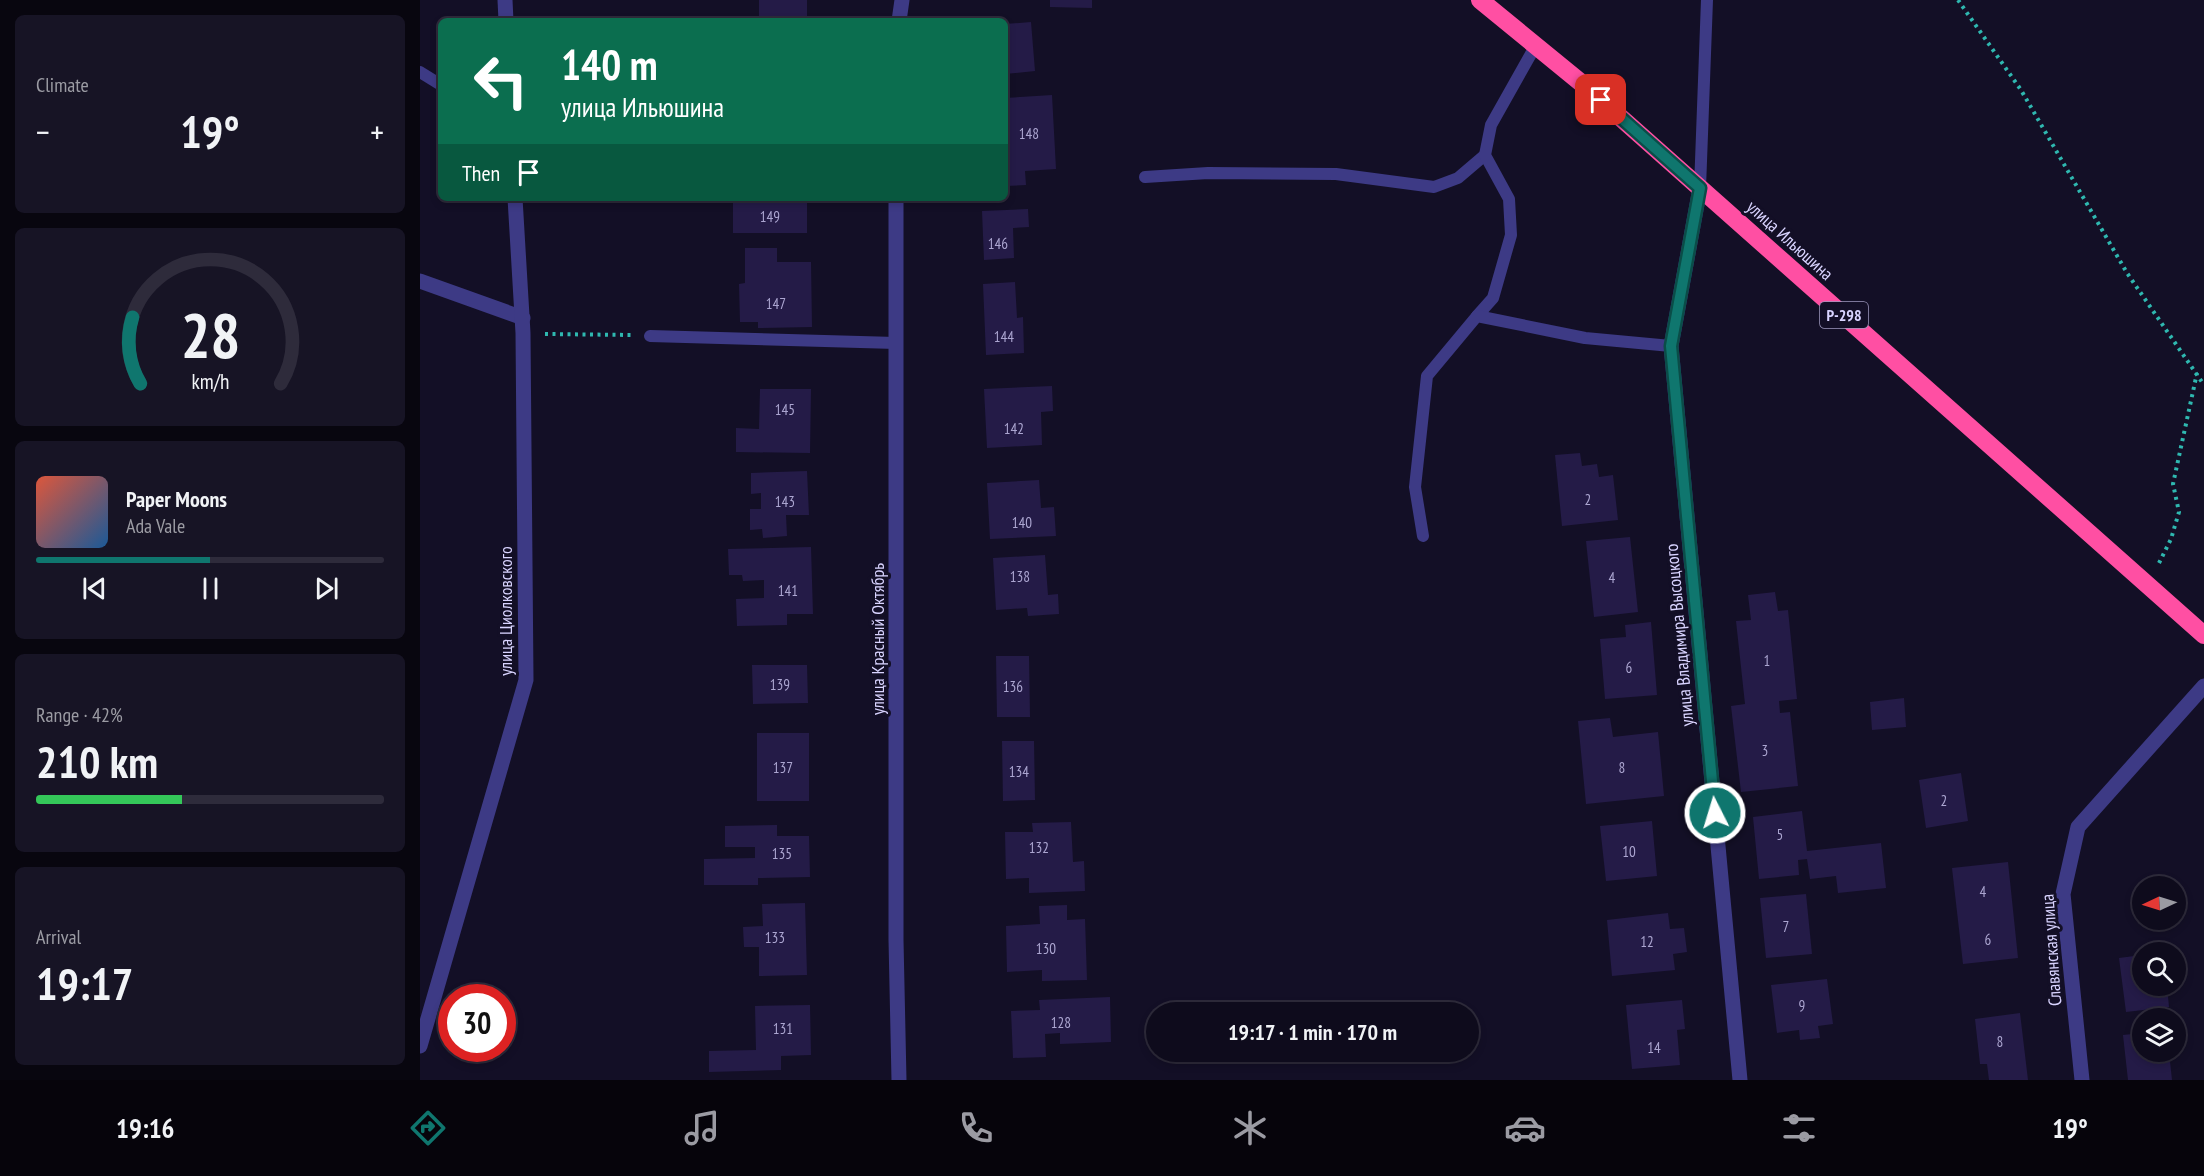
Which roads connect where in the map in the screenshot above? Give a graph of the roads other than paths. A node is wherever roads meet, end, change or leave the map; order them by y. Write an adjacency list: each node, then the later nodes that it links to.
1 (505, 0): 5 (street)
2 (902, 0): 6 (street)
3 (1480, 0): 7 (highway, улица Ильюшина / Р-298)
4 (1707, 0): 12 (lane)
5 (506, 18)
6 (899, 18)
7 (1536, 45): 10 (lane); 12 (highway, улица Ильюшина / Р-298)
8 (420, 72): 9 (lane)
9 (438, 84)
10 (1485, 155): 11 (lane); 16 (lane)
11 (1145, 177)
12 (1700, 188): 20 (street, улица Владимира Высоцкого); 22 (highway, улица Ильюшина / Р-298)
13 (515, 201): 17 (street, улица Циолковского)
14 (896, 201): 19 (street, улица Красный Октябрь)
15 (420, 281): 17 (street)
16 (1477, 316): 20 (lane); 21 (lane)
17 (523, 326): 24 (street, улица Циолковского)
18 (650, 336): 19 (lane)
19 (896, 343): 25 (street, улица Красный Октябрь)
20 (1671, 346): 26 (street, улица Владимира Высоцкого)
21 (1423, 536)
22 (2204, 635)
23 (2204, 686): 27 (street, Славянская улица)
24 (420, 1046)
25 (899, 1080)
26 (1740, 1080)
27 (2082, 1080)

